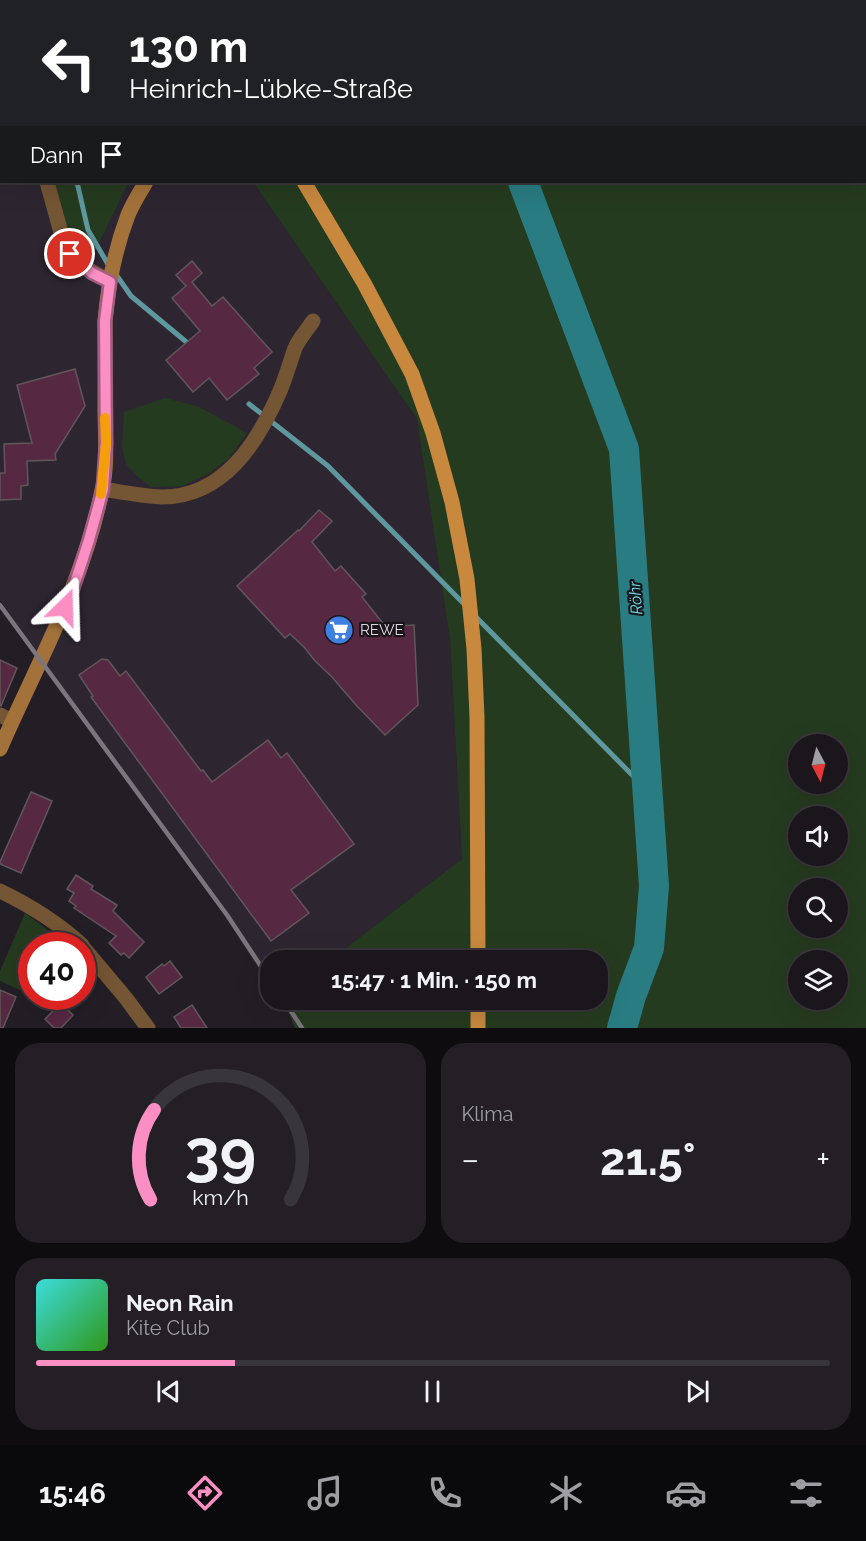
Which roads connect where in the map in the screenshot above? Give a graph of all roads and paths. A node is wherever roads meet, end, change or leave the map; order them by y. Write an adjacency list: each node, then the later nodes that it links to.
1 (46, 183): 4 (street)
2 (145, 183): 4 (street)
3 (305, 183): 11 (main road)
4 (110, 282): 6 (street)
5 (313, 321): 6 (street)
6 (103, 489): 7 (street)
7 (6, 718): 8 (street)
8 (0, 749)
9 (0, 891): 10 (street)
10 (67, 932)
11 (478, 950)
12 (96, 962): 14 (street)
13 (478, 1010): 15 (main road)
14 (148, 1028)
15 (478, 1028)

